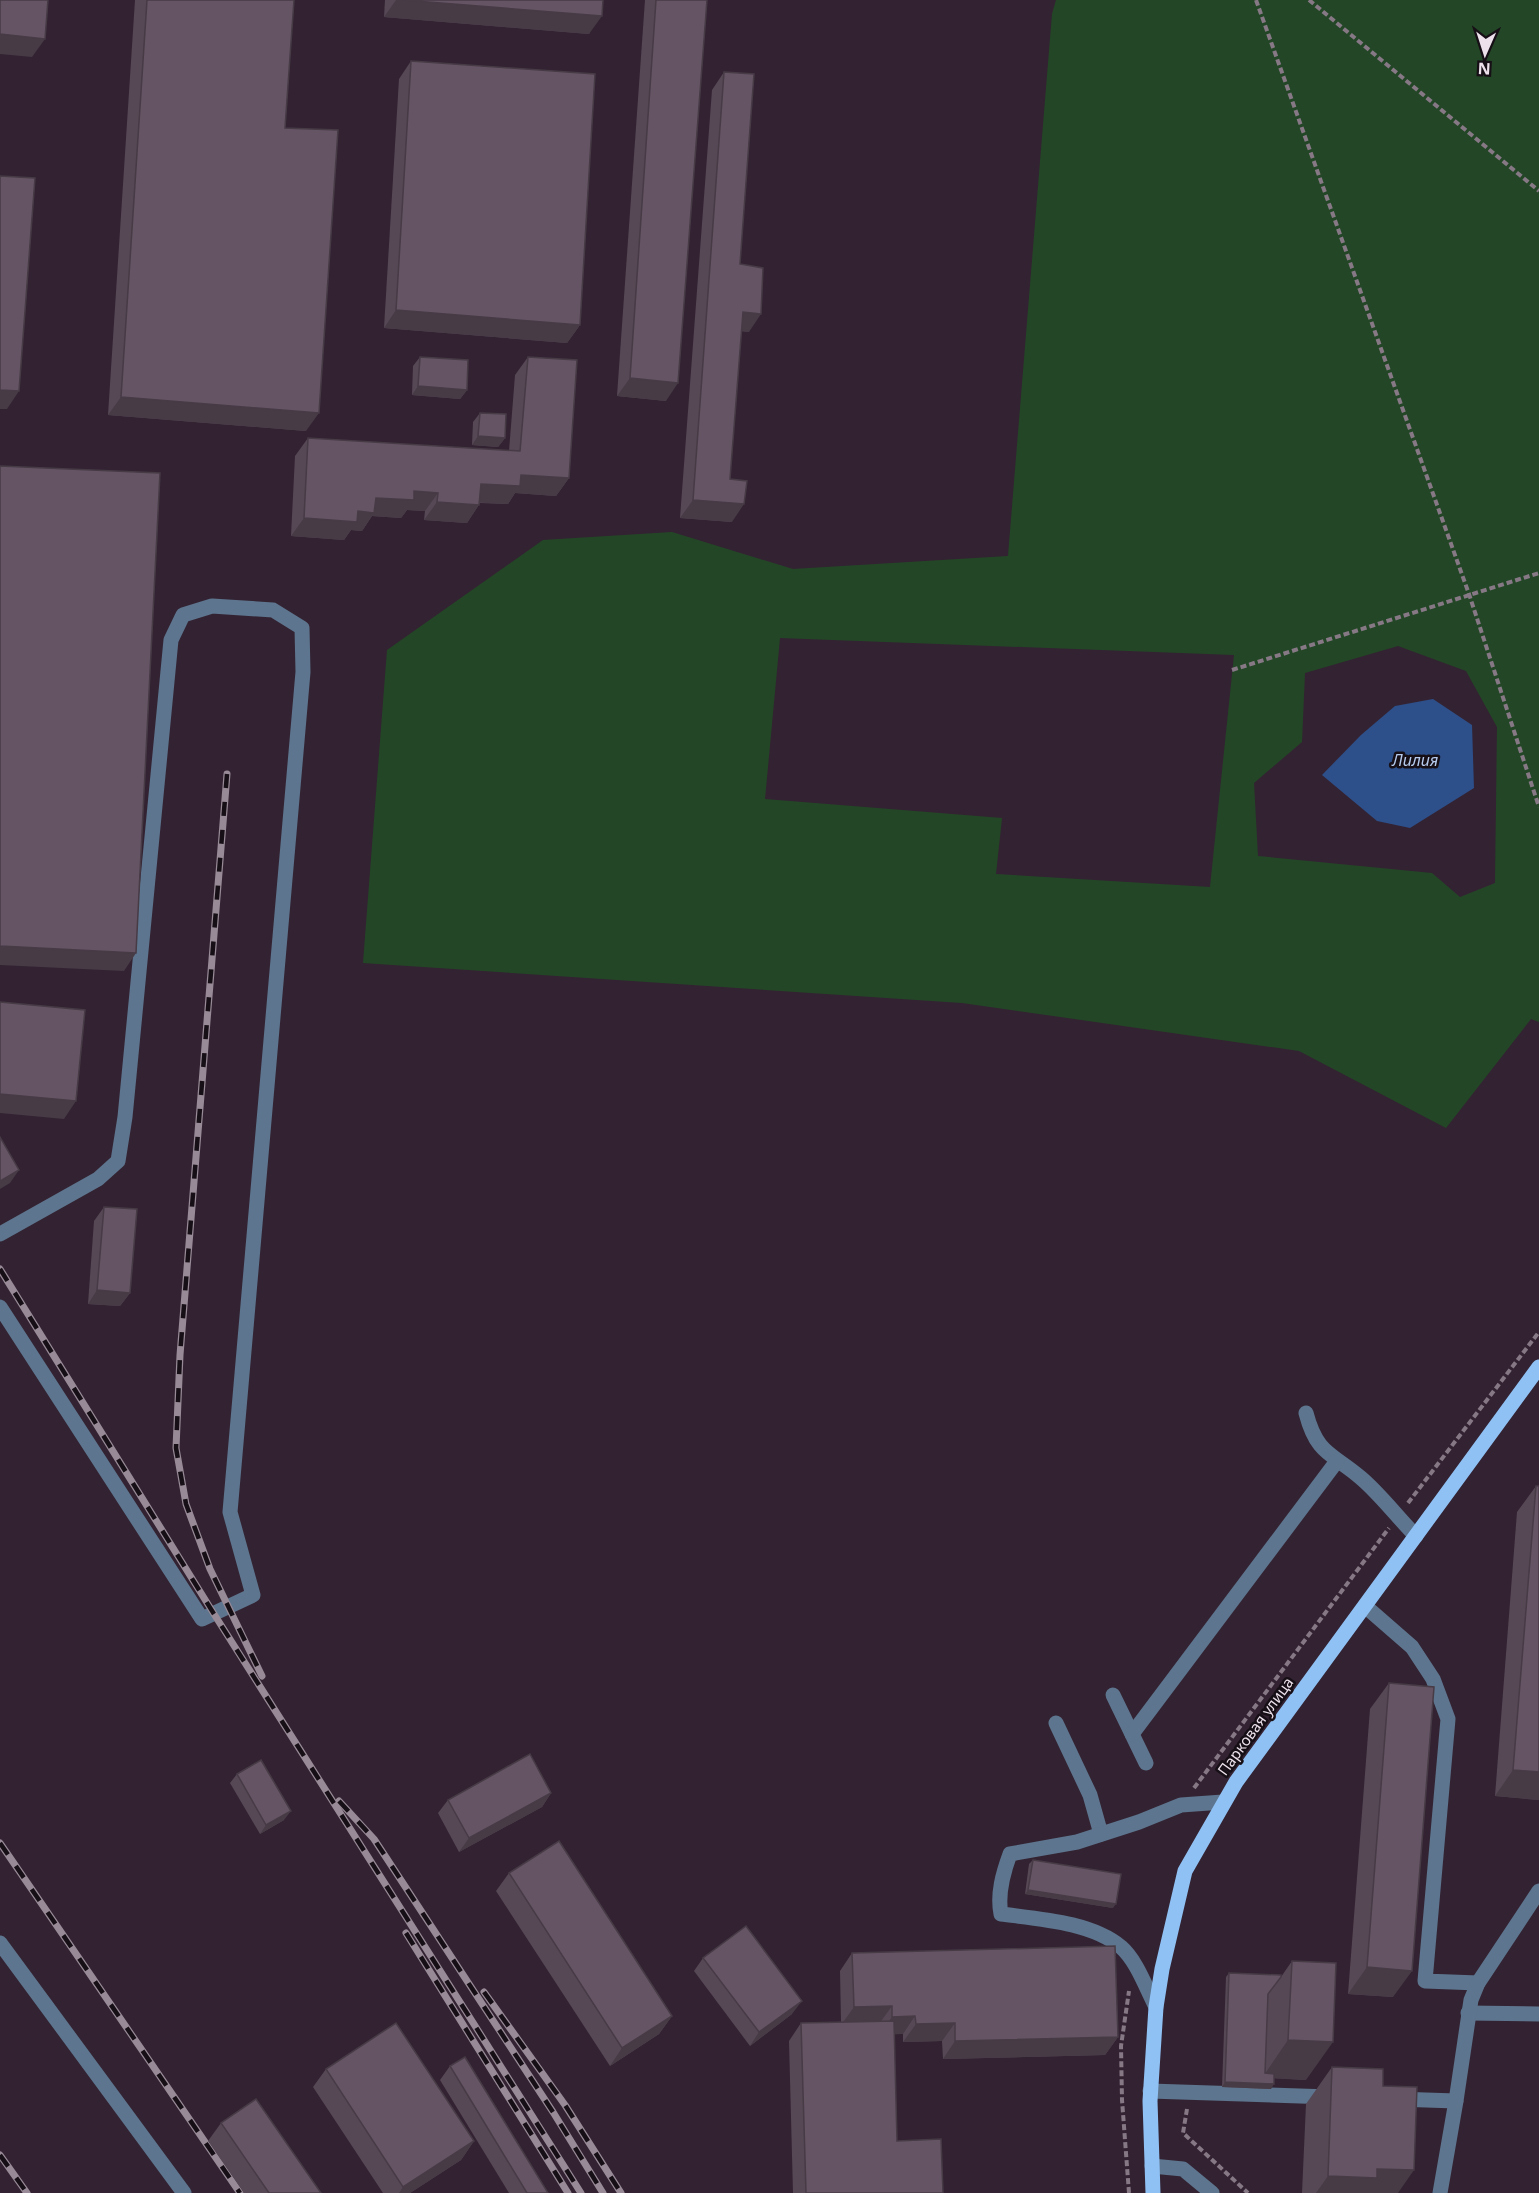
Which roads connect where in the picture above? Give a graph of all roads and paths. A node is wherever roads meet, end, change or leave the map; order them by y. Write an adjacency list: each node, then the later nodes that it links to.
1 (1256, 0): 5 (path)
2 (1309, 0): 3 (path)
3 (1539, 192)
4 (1539, 573): 5 (path)
5 (1469, 594): 6 (path); 7 (path)
6 (1233, 670)
7 (1539, 807)
8 (0, 1234): 9 (street)
9 (0, 1306)
10 (1539, 1332): 14 (path)
11 (1539, 1367): 15 (main road, Парковая улица)
12 (1306, 1413): 13 (street)
13 (1337, 1461): 14 (street); 19 (street)
14 (1398, 1518): 15 (street); 22 (path)
15 (1416, 1536): 16 (main road, Парковая улица)
16 (1365, 1606): 21 (main road, Парковая улица); 27 (street)
17 (1113, 1695): 19 (street)
18 (1056, 1722): 23 (street)
19 (1132, 1734): 20 (street)
20 (1146, 1763)
21 (1223, 1802): 22 (street); 28 (main road, Парковая улица)
22 (1181, 1805): 23 (street)
23 (1101, 1834): 26 (street)
24 (1539, 1891): 27 (street)
25 (0, 1943): 37 (street)
26 (1133, 1963): 28 (street); 38 (path)
27 (1478, 1983): 29 (street)
28 (1156, 2007): 31 (main road, Парковая улица)
29 (1468, 2013): 30 (street); 34 (street)
30 (1539, 2014)
31 (1150, 2091): 32 (street); 36 (main road, Парковая улица)
32 (1350, 2098)
33 (1386, 2099): 34 (street)
34 (1456, 2101): 42 (street)
35 (1188, 2102): 41 (path)
36 (1152, 2166): 39 (main road, Парковая улица); 40 (street)
37 (184, 2193)
38 (1129, 2193)
39 (1153, 2193)
40 (1212, 2193)
41 (1248, 2193)
42 (1440, 2193)

